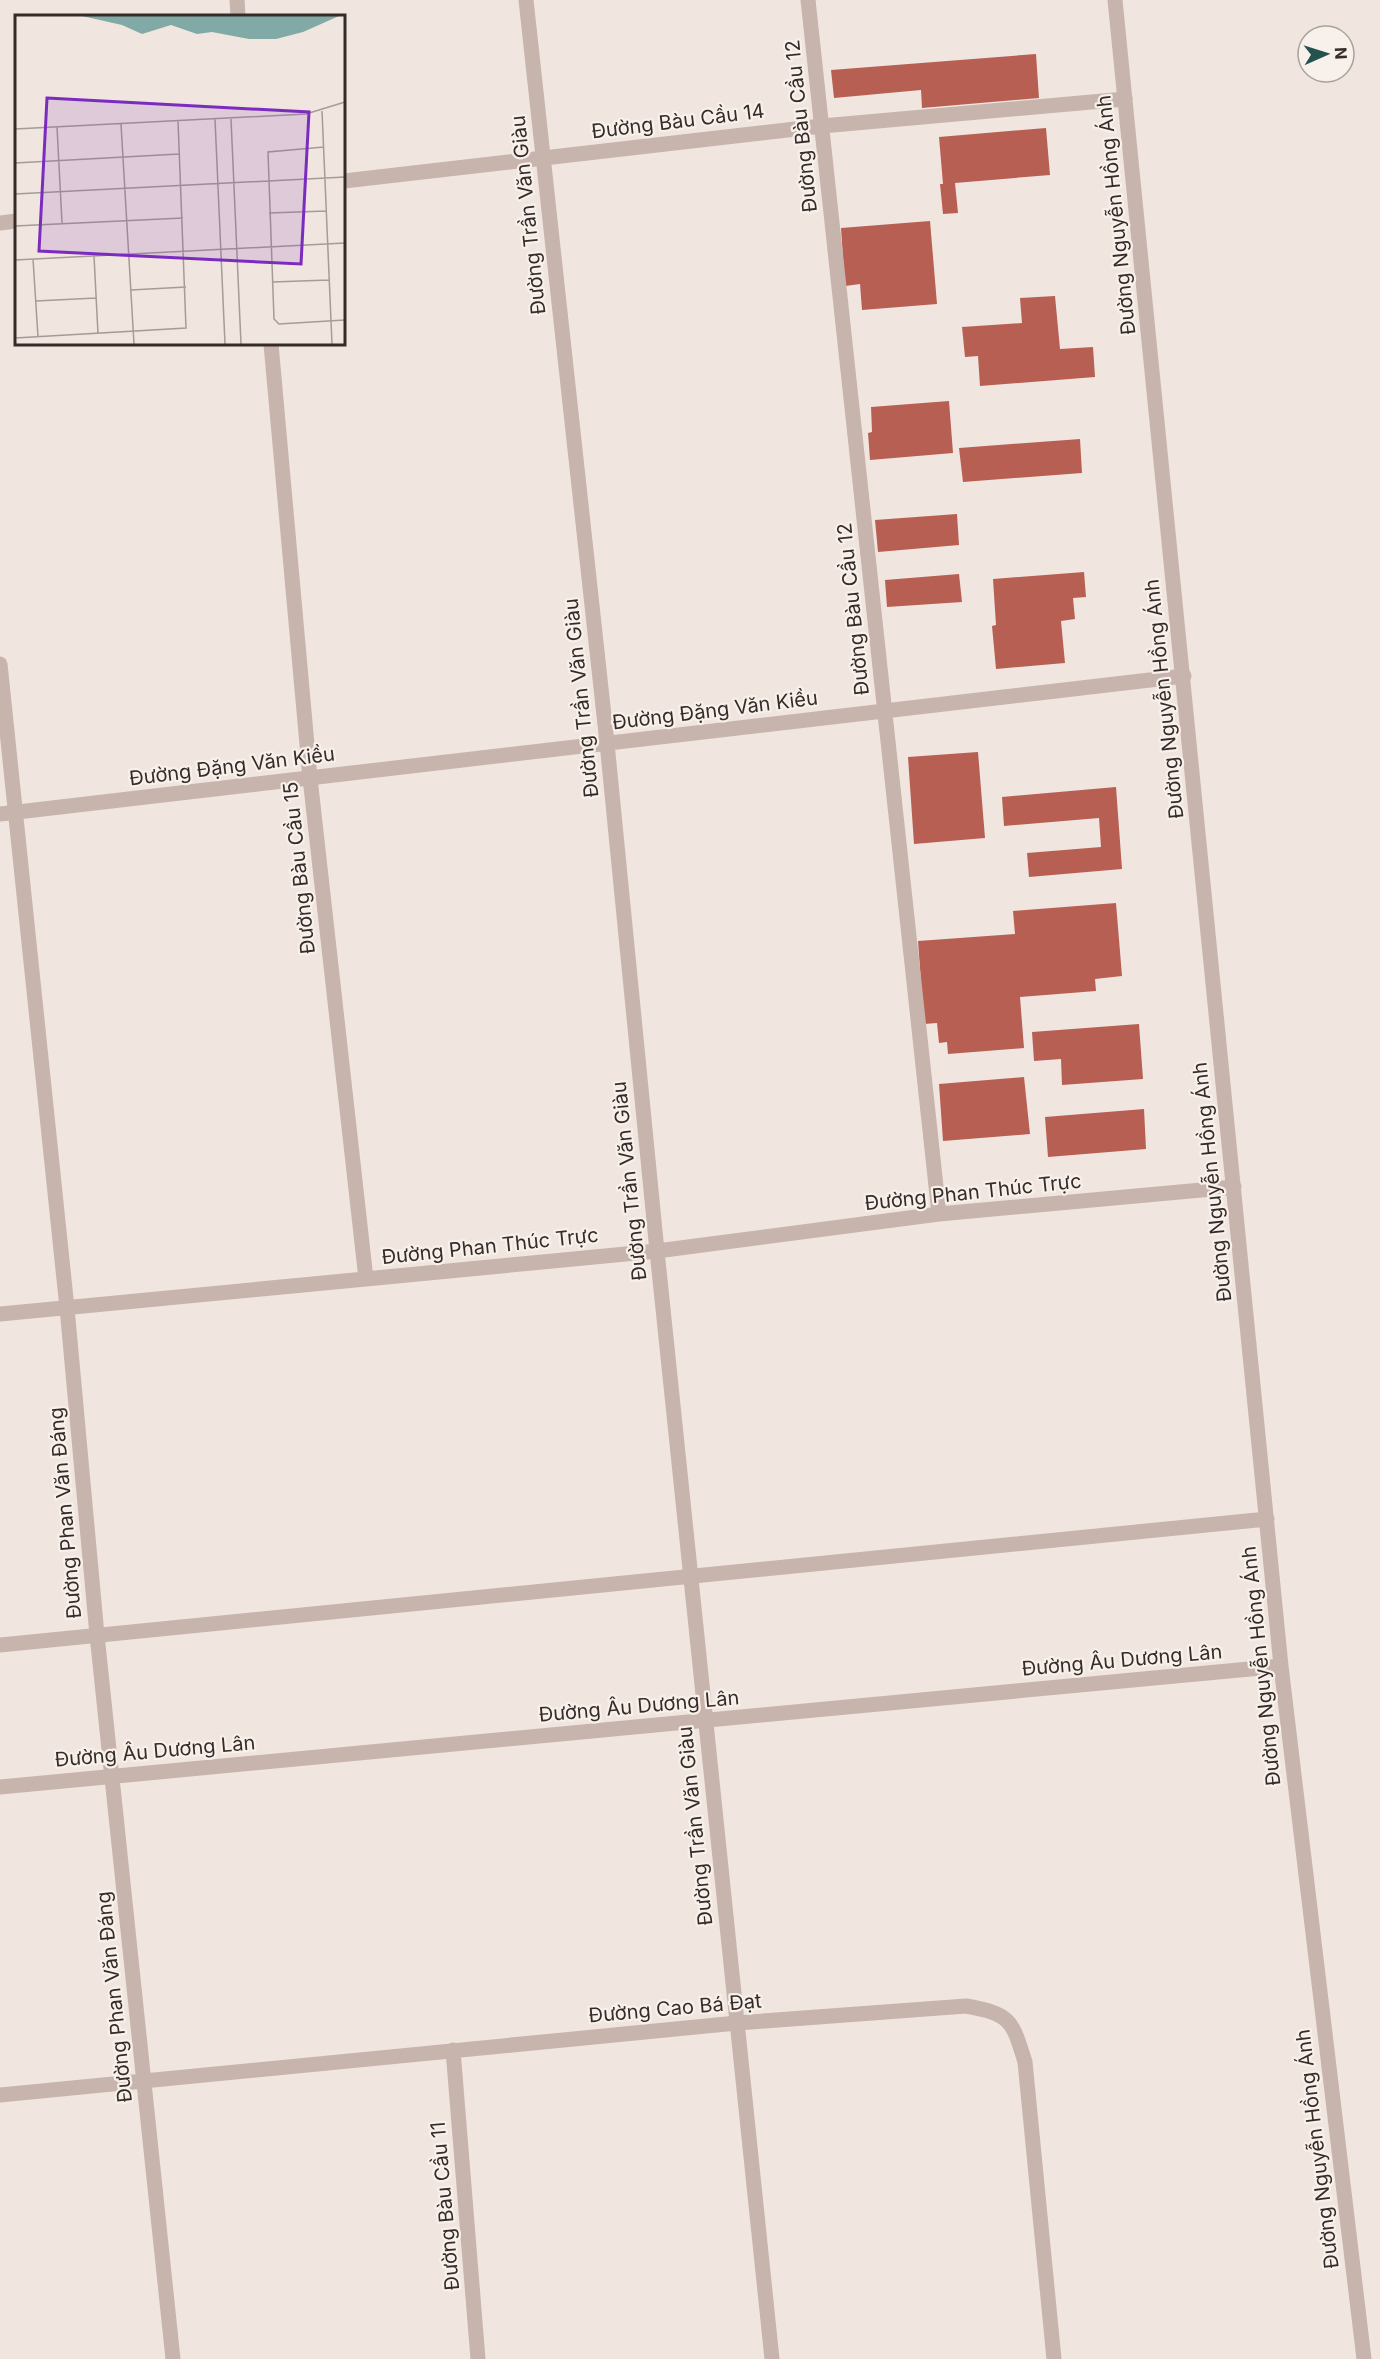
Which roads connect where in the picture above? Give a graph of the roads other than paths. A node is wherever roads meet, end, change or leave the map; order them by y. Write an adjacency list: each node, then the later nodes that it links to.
1 (237, 0): 5 (street)
2 (526, 0): 8 (street, Đường Trần Văn Giàu)
3 (808, 0): 7 (street, Đường Bàu Cầu 12)
4 (1115, 0): 6 (street, Đường Nguyễn Hồng Ánh)
5 (238, 15)
6 (1125, 99): 7 (street, Đường Bàu Cầu 14); 14 (street, Đường Nguyễn Hồng Ánh)
7 (822, 126): 8 (street, Đường Bàu Cầu 14); 15 (street, Đường Bàu Cầu 12)
8 (543, 158): 9 (street, Đường Bàu Cầu 14); 16 (street, Đường Trần Văn Giàu)
9 (345, 181)
10 (15, 221): 11 (street)
11 (0, 223)
12 (271, 345): 17 (street, Đường Bàu Cầu 15)
13 (0, 664): 18 (street, Đường Phan Văn Đáng)
14 (1184, 676): 15 (street, Đường Đặng Văn Kiều); 19 (street, Đường Nguyễn Hồng Ánh)
15 (885, 711): 16 (street, Đường Đặng Văn Kiều); 20 (street, Đường Bàu Cầu 12)
16 (607, 743): 17 (street, Đường Đặng Văn Kiều); 21 (street, Đường Trần Văn Giàu)
17 (310, 778): 18 (street, Đường Đặng Văn Kiều); 22 (street, Đường Bàu Cầu 15)
18 (8, 813): 23 (street, Đường Phan Văn Đáng)
19 (1234, 1187): 20 (street, Đường Phan Thúc Trực); 25 (street, Đường Nguyễn Hồng Ánh)
20 (939, 1214): 21 (street, Đường Phan Thúc Trực)
21 (657, 1251): 22 (street, Đường Phan Thúc Trực); 26 (street, Đường Trần Văn Giàu)
22 (366, 1280): 23 (street, Đường Phan Thúc Trực)
23 (67, 1308): 24 (street, Đường Phan Thúc Trực); 27 (street, Đường Phan Văn Đáng)
24 (0, 1314)
25 (1267, 1519): 26 (street); 29 (street, Đường Nguyễn Hồng Ánh)
26 (690, 1576): 27 (street); 30 (street, Đường Trần Văn Giàu)
27 (97, 1635): 28 (street); 31 (street, Đường Phan Văn Đáng)
28 (0, 1645)
29 (1281, 1666): 30 (street, Đường Âu Dương Lân); 41 (street, Đường Nguyễn Hồng Ánh)
30 (705, 1721): 31 (street, Đường Âu Dương Lân); 33 (street, Đường Trần Văn Giàu)
31 (112, 1777): 32 (street, Đường Âu Dương Lân); 35 (street, Đường Phan Văn Đáng)
32 (0, 1787)
33 (737, 2023): 34 (street, Đường Cao Bá Đạt); 39 (street, Đường Trần Văn Giàu); 40 (street, Đường Cao Bá Đạt)
34 (453, 2050): 35 (street, Đường Cao Bá Đạt); 38 (street, Đường Bàu Cầu 11)
35 (144, 2080): 36 (street, Đường Cao Bá Đạt); 37 (street, Đường Phan Văn Đáng)
36 (0, 2095)
37 (173, 2359)
38 (478, 2359)
39 (772, 2359)
40 (1054, 2359)
41 (1364, 2359)

